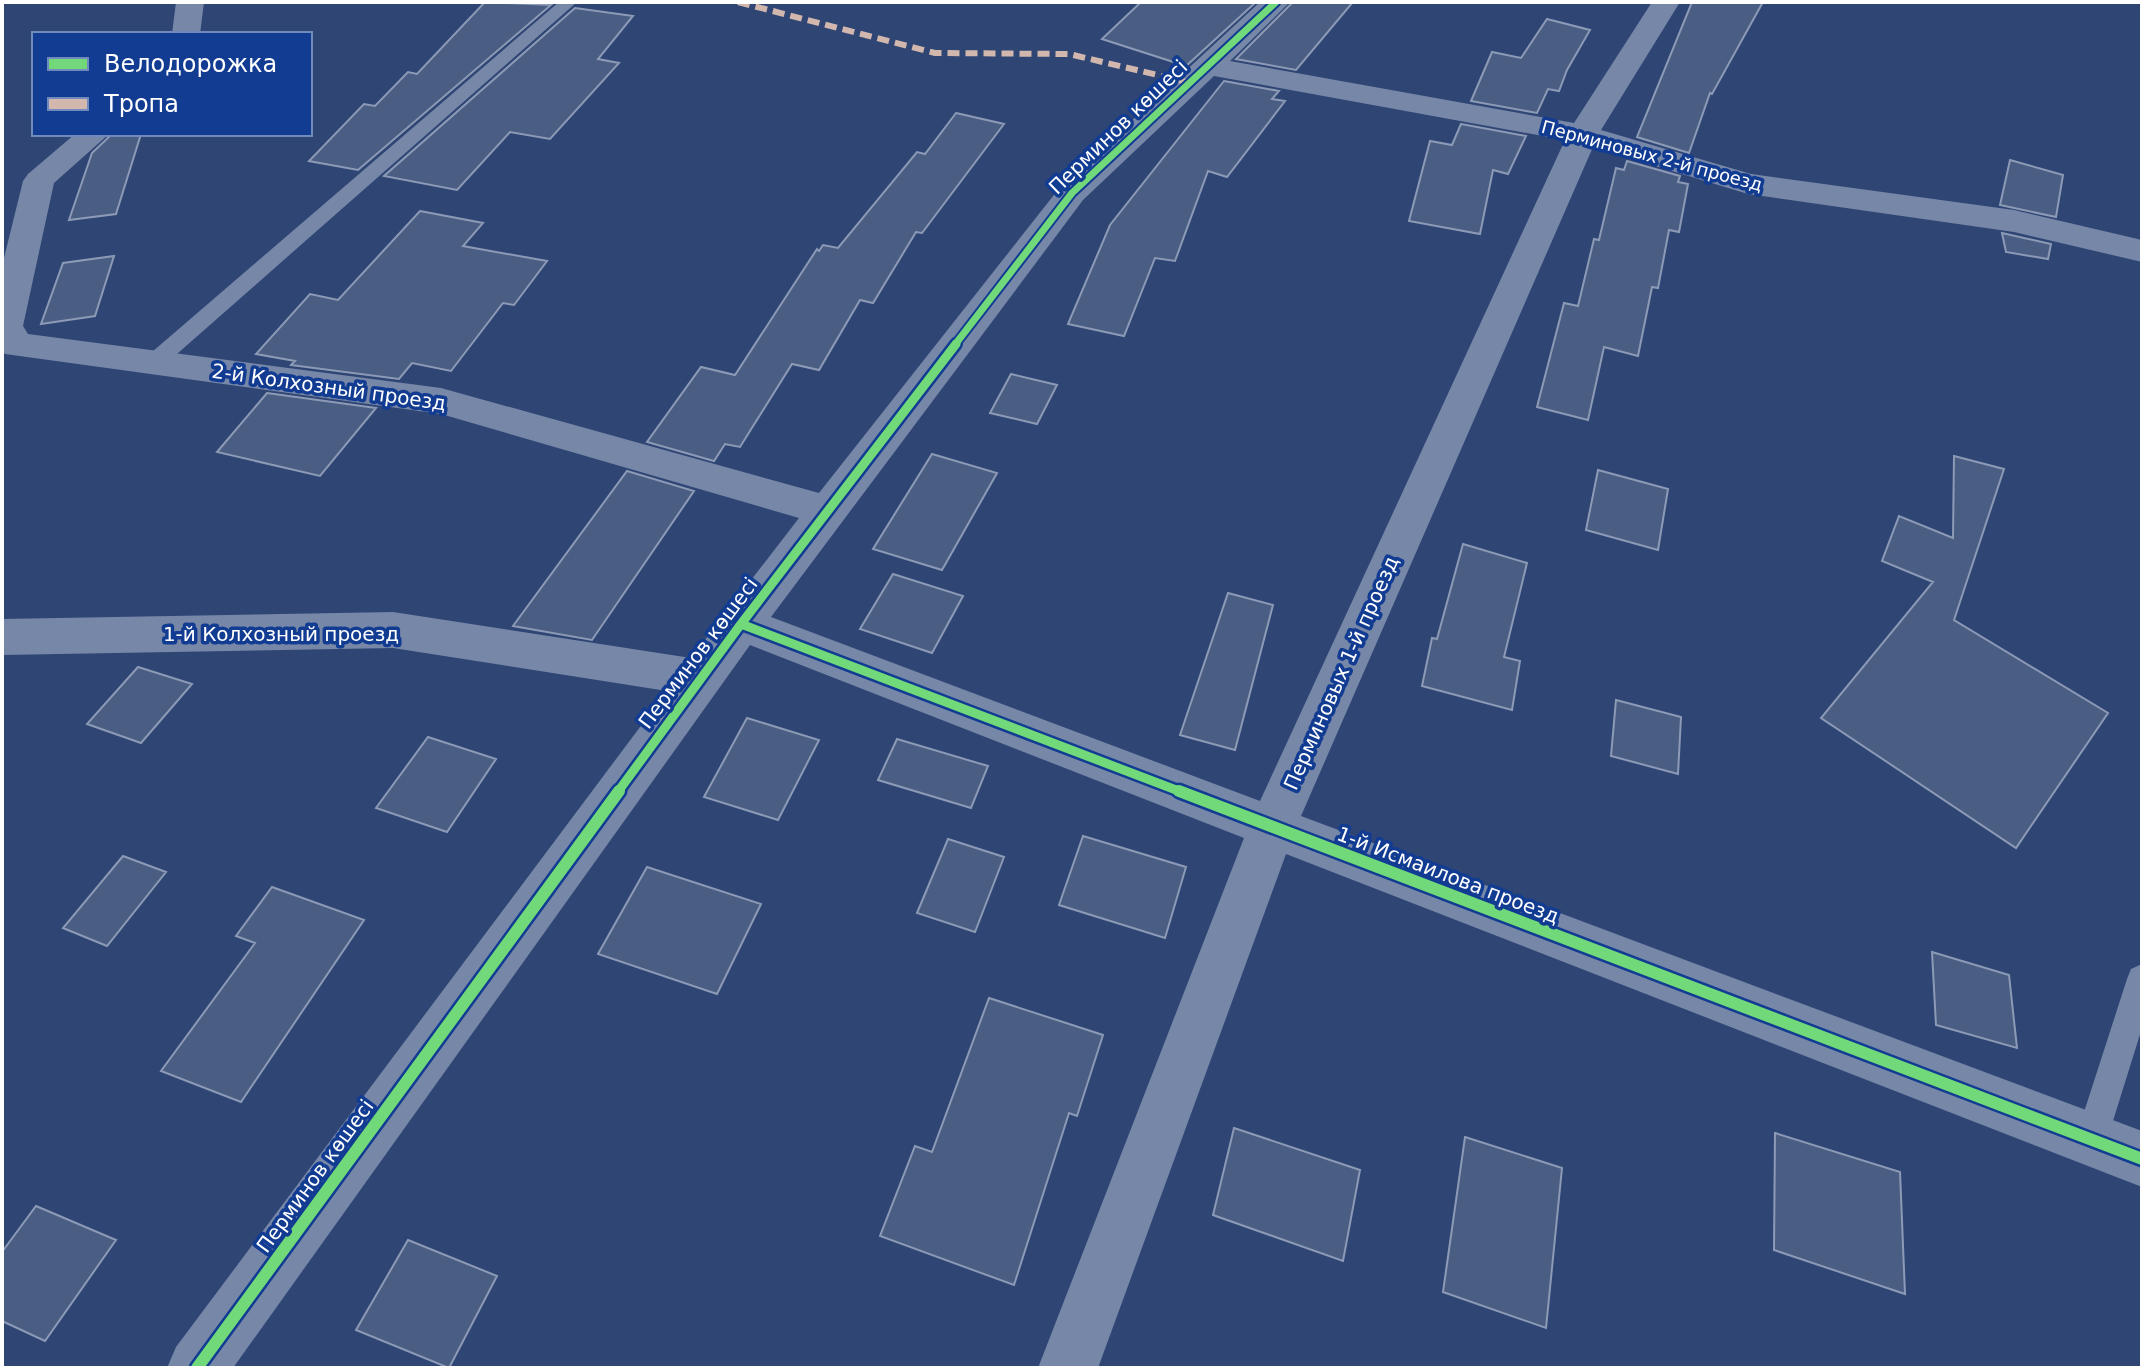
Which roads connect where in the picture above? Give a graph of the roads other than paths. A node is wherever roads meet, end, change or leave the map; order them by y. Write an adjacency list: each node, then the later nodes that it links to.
1 (190, 2): 5 (street)
2 (569, 2): 10 (lane)
3 (1276, 2): 6 (street, Перминов көшесі)
4 (1666, 2): 7 (street, Перминовых 1-й проезд)
5 (186, 32)
6 (1209, 66): 7 (street, Перминовых 2-й проезд); 11 (street, Перминов көшесі)
7 (1583, 134): 9 (street, Перминовых 2-й проезд); 15 (street, Перминовых 1-й проезд)
8 (91, 136): 10 (street, 2-й Колхозный проезд)
9 (2142, 251)
10 (153, 363): 11 (street, 2-й Колхозный проезд)
11 (827, 511): 12 (street, Перминов көшесі)
12 (741, 624): 14 (street, Перминов көшесі); 15 (street, 1-й Исмаилова проезд)
13 (2, 637): 14 (street, 1-й Колхозный проезд)
14 (701, 678): 19 (street, Перминов көшесі)
15 (1272, 827): 17 (street, 1-й Исмаилова проезд); 20 (street, Перминовых 1-й проезд)
16 (2142, 979): 17 (lane)
17 (2091, 1140): 18 (street, 1-й Исмаилова проезд)
18 (2142, 1159)
19 (197, 1368)
20 (1068, 1368)

